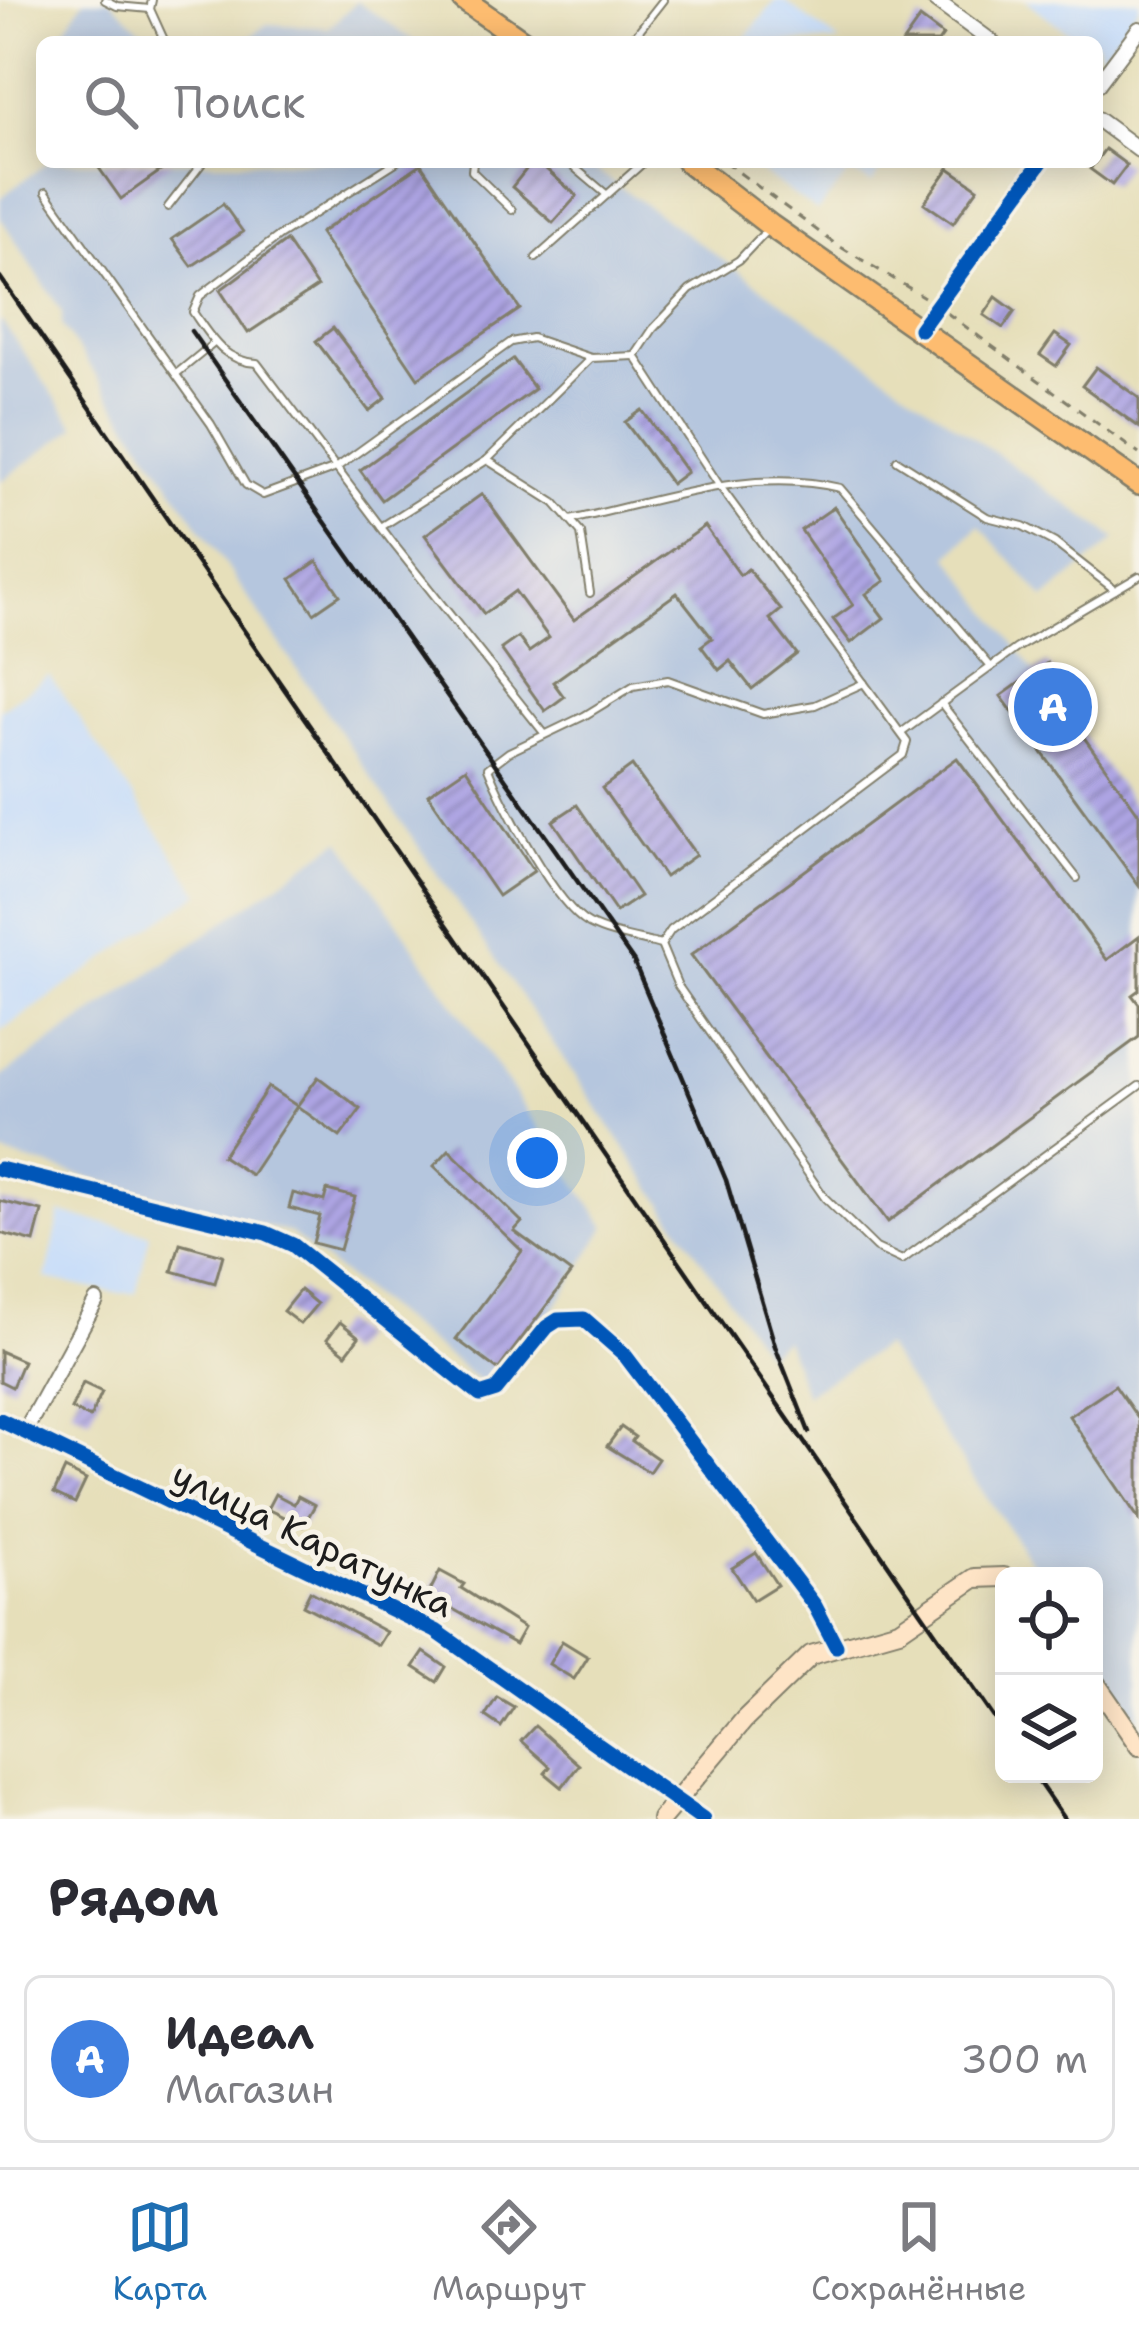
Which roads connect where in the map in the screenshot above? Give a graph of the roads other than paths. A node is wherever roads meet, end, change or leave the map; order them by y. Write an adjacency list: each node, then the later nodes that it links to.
1 (105, 0): 5 (lane)
2 (464, 0): 8 (main road)
3 (663, 0): 9 (lane)
4 (934, 0): 10 (street)
5 (151, 4): 7 (lane)
6 (1139, 29): 11 (street)
7 (163, 36)
8 (515, 36)
9 (635, 36)
10 (984, 36)
11 (1103, 77)
12 (1103, 123): 13 (street)
13 (1139, 150)
14 (198, 168): 23 (lane)
15 (387, 168): 28 (lane)
16 (472, 168): 24 (lane)
17 (575, 168): 22 (lane)
18 (637, 168): 22 (lane)
19 (696, 168): 25 (main road)
20 (1037, 168): 27 (street)
21 (46, 192): 31 (lane)
22 (606, 194): 26 (lane)
23 (168, 207)
24 (512, 210)
25 (771, 226): 27 (main road); 29 (lane)
26 (536, 258)
27 (920, 329): 35 (main road)
28 (214, 343): 31 (lane); 34 (lane)
29 (635, 356): 30 (lane); 36 (lane)
30 (592, 358): 32 (lane); 34 (lane)
31 (176, 374): 34 (lane)
32 (487, 460): 37 (lane); 38 (lane)
33 (897, 460): 40 (lane)
34 (336, 468): 38 (lane)
35 (1137, 481)
36 (719, 485): 37 (lane); 42 (lane); 43 (lane)
37 (570, 520): 41 (lane)
38 (381, 527): 45 (lane)
39 (1139, 576): 40 (lane)
40 (1115, 590): 42 (lane)
41 (590, 593)
42 (991, 667): 44 (lane)
43 (863, 682): 45 (lane); 46 (lane)
44 (941, 704): 46 (lane); 47 (lane)
45 (544, 733): 48 (lane)
46 (901, 733): 48 (lane)
47 (1077, 878)
48 (661, 945): 49 (lane)
49 (1139, 1086)
50 (0, 1169): 55 (street)
51 (96, 1301): 53 (street)
52 (0, 1420): 53 (street, улица Каратунка)
53 (25, 1431): 58 (street, улица Каратунка)
54 (995, 1577): 55 (street)
55 (836, 1646): 58 (street)
56 (1103, 1694): 57 (street)
57 (1139, 1746)
58 (679, 1802): 59 (street); 60 (street, улица Каратунка)
59 (661, 1819)
60 (703, 1819)

